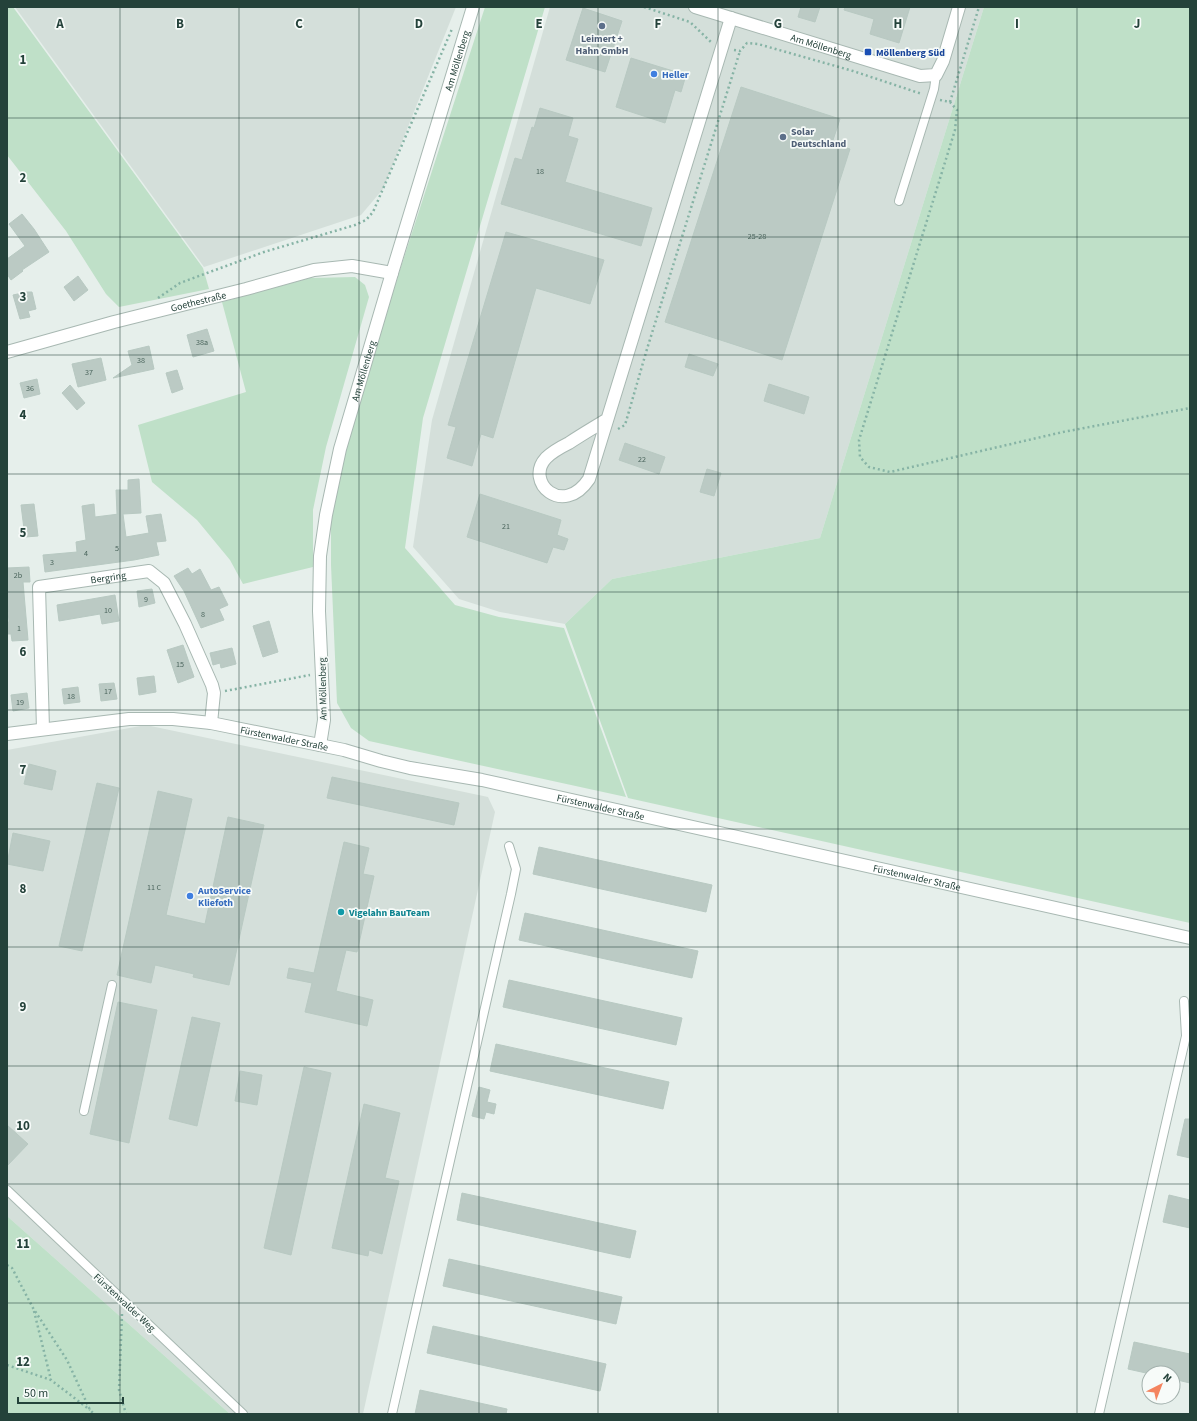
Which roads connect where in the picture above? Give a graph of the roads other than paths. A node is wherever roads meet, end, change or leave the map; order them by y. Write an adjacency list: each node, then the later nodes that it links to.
1 (473, 7): 7 (street, Am Möllenberg)
2 (695, 7): 4 (street, Am Möllenberg)
3 (959, 7): 5 (street)
4 (731, 18): 5 (street, Am Möllenberg); 9 (street)
5 (936, 75): 6 (lane)
6 (899, 201)
7 (392, 273): 8 (street, Goethestraße); 13 (street, Am Möllenberg)
8 (7, 352)
9 (605, 423): 9 (street)
10 (211, 723): 11 (street, Fürstenwalder Straße); 11 (street, Bergring); 13 (street, Fürstenwalder Straße)
11 (43, 729): 12 (street, Fürstenwalder Straße)
12 (7, 734)
13 (320, 745): 15 (street, Fürstenwalder Straße)
14 (510, 846): 21 (lane)
15 (1190, 938)
16 (112, 985): 18 (lane)
17 (1184, 1000): 22 (lane)
18 (84, 1111)
19 (7, 1190): 20 (lane, Fürstenwalder Weg)
20 (243, 1414)
21 (392, 1414)
22 (1099, 1414)

